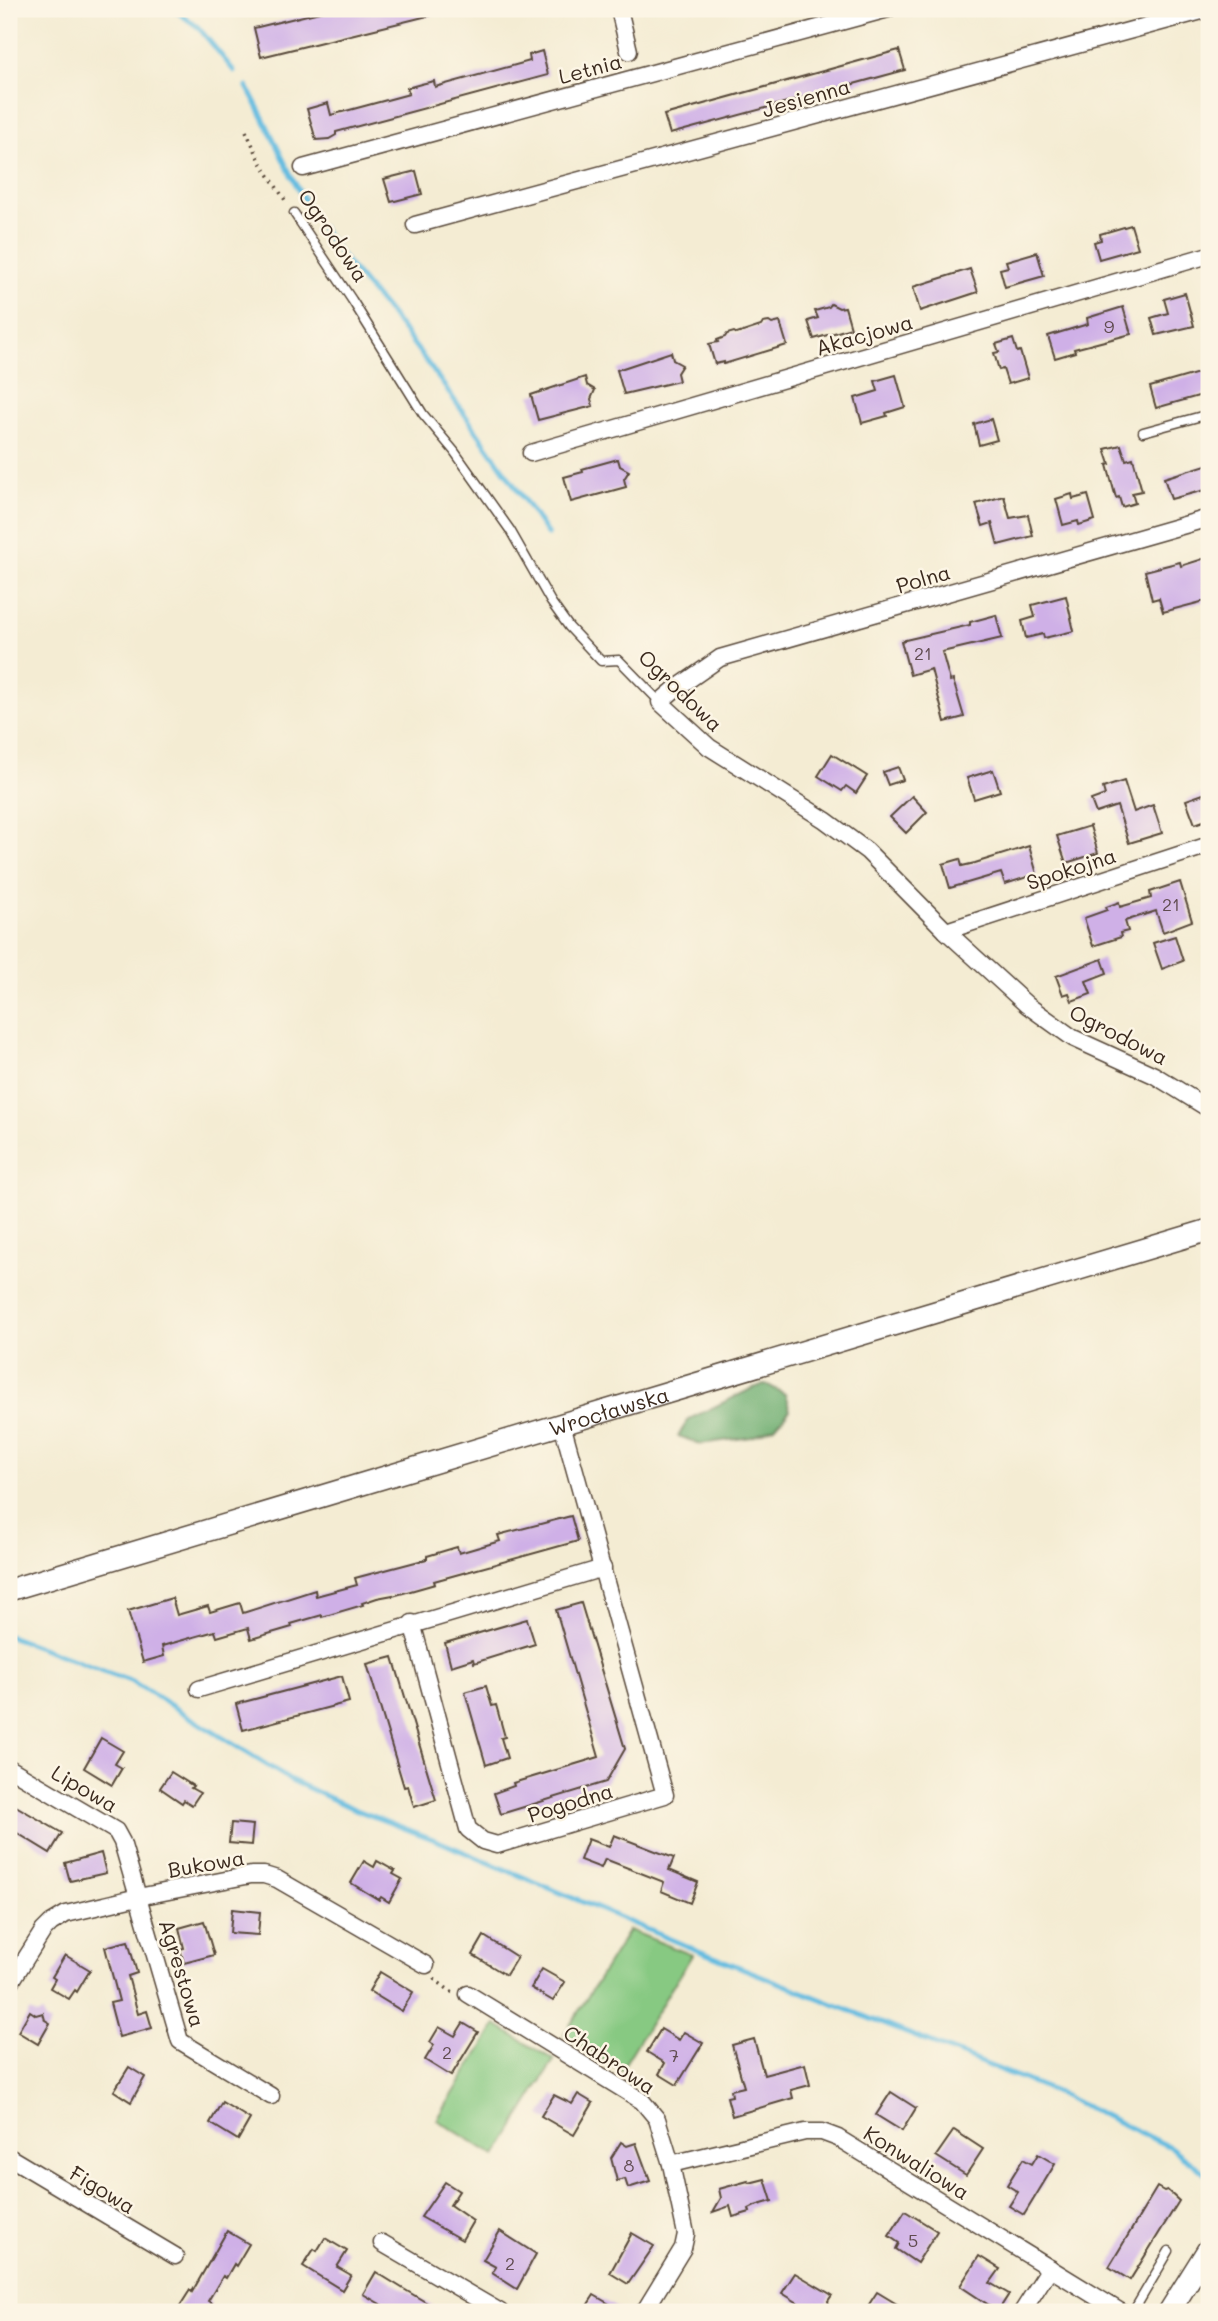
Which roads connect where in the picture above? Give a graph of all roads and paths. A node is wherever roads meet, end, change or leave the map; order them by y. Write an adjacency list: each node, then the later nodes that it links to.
1 (619, 9): 4 (street)
2 (888, 9): 6 (street, Letnia)
3 (1209, 9): 8 (street, Jesienna)
4 (629, 51)
5 (246, 131): 7 (path, Ogrodowa)
6 (303, 168)
7 (293, 213): 14 (lane, Ogrodowa)
8 (415, 225)
9 (1209, 255): 12 (street, Akacjowa)
10 (1209, 414): 11 (lane)
11 (1143, 432)
12 (531, 453)
13 (1209, 518): 14 (street, Polna)
14 (660, 702): 16 (street, Ogrodowa)
15 (1209, 845): 16 (street, Spokojna)
16 (946, 931): 17 (street, Ogrodowa)
17 (1209, 1109)
18 (1209, 1230): 19 (street, Wrocławska)
19 (562, 1424): 20 (street, Pogodna); 21 (street, Wrocławska)
20 (603, 1568): 22 (street); 22 (street, Pogodna)
21 (9, 1590)
22 (412, 1623): 23 (street)
23 (199, 1689)
24 (9, 1769): 25 (street, Lipowa)
25 (138, 1896): 26 (street, Bukowa); 27 (street, Bukowa); 29 (street, Agrestowa)
26 (426, 1965)
27 (11, 1977)
28 (468, 1994): 31 (street, Chabrowa)
29 (271, 2096)
30 (9, 2157): 35 (street, Figowa)
31 (671, 2164): 36 (street, Konwaliowa); 38 (street, Chabrowa)
32 (382, 2243): 37 (street)
33 (1209, 2248): 42 (street)
34 (1169, 2250): 41 (lane)
35 (175, 2256)
36 (1049, 2269): 39 (street); 40 (street, Konwaliowa)
37 (500, 2312)
38 (644, 2312)
39 (1022, 2312)
40 (1121, 2312)
41 (1133, 2312)
42 (1169, 2312)

